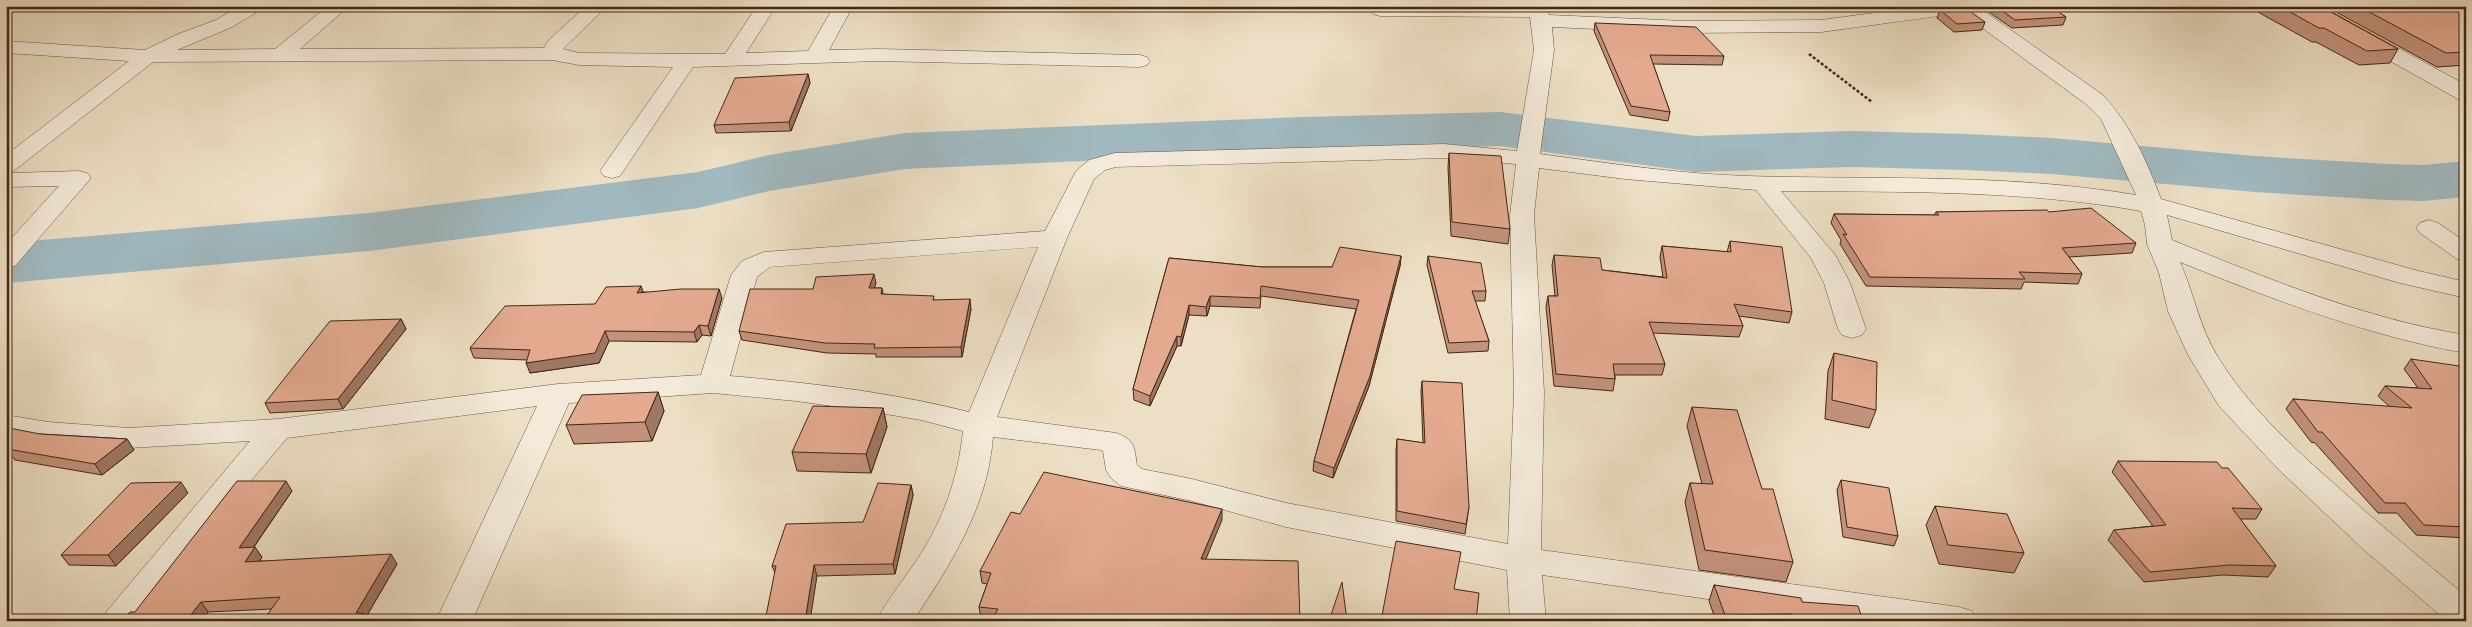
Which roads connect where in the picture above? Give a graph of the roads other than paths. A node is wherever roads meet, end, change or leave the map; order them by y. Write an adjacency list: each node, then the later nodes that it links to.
1 (254, 6): 17 (street)
2 (340, 6): 15 (street)
3 (598, 6): 16 (street)
4 (767, 6): 19 (street)
5 (844, 6): 18 (street)
6 (1669, 6): 13 (street)
7 (1810, 6): 12 (street)
8 (2306, 6): 22 (street)
9 (1970, 7): 12 (street); 28 (street)
10 (1380, 10): 11 (street)
11 (1538, 13): 13 (street); 23 (street)
12 (1843, 23): 13 (street)
13 (1685, 26)
14 (6, 47): 17 (street)
15 (282, 54): 16 (street); 17 (street)
16 (556, 54): 20 (street)
17 (148, 56): 24 (street)
18 (814, 56): 19 (street); 21 (street)
19 (731, 60): 20 (street)
20 (687, 61): 25 (street)
21 (1140, 61)
22 (2466, 94)
23 (1530, 146): 27 (street); 30 (street); 42 (street)
24 (6, 167)
25 (612, 171)
26 (6, 180): 33 (street)
27 (1763, 184): 28 (street); 35 (street)
28 (2148, 194): 31 (street); 34 (street)
29 (2429, 228): 32 (street)
30 (1054, 238): 37 (street); 40 (street)
31 (2160, 244): 36 (street); 43 (street)
32 (2466, 254)
33 (10, 256)
34 (2466, 290)
35 (1852, 329)
36 (2466, 344)
37 (713, 384): 38 (street); 40 (street)
38 (558, 394): 41 (street); 45 (street)
39 (6, 425): 41 (street)
40 (979, 425): 42 (street); 46 (street)
41 (278, 429): 44 (street)
42 (1524, 560): 47 (street); 48 (street)
43 (2466, 616)
44 (120, 621)
45 (454, 621)
46 (894, 621)
47 (1528, 621)
48 (1959, 621)

